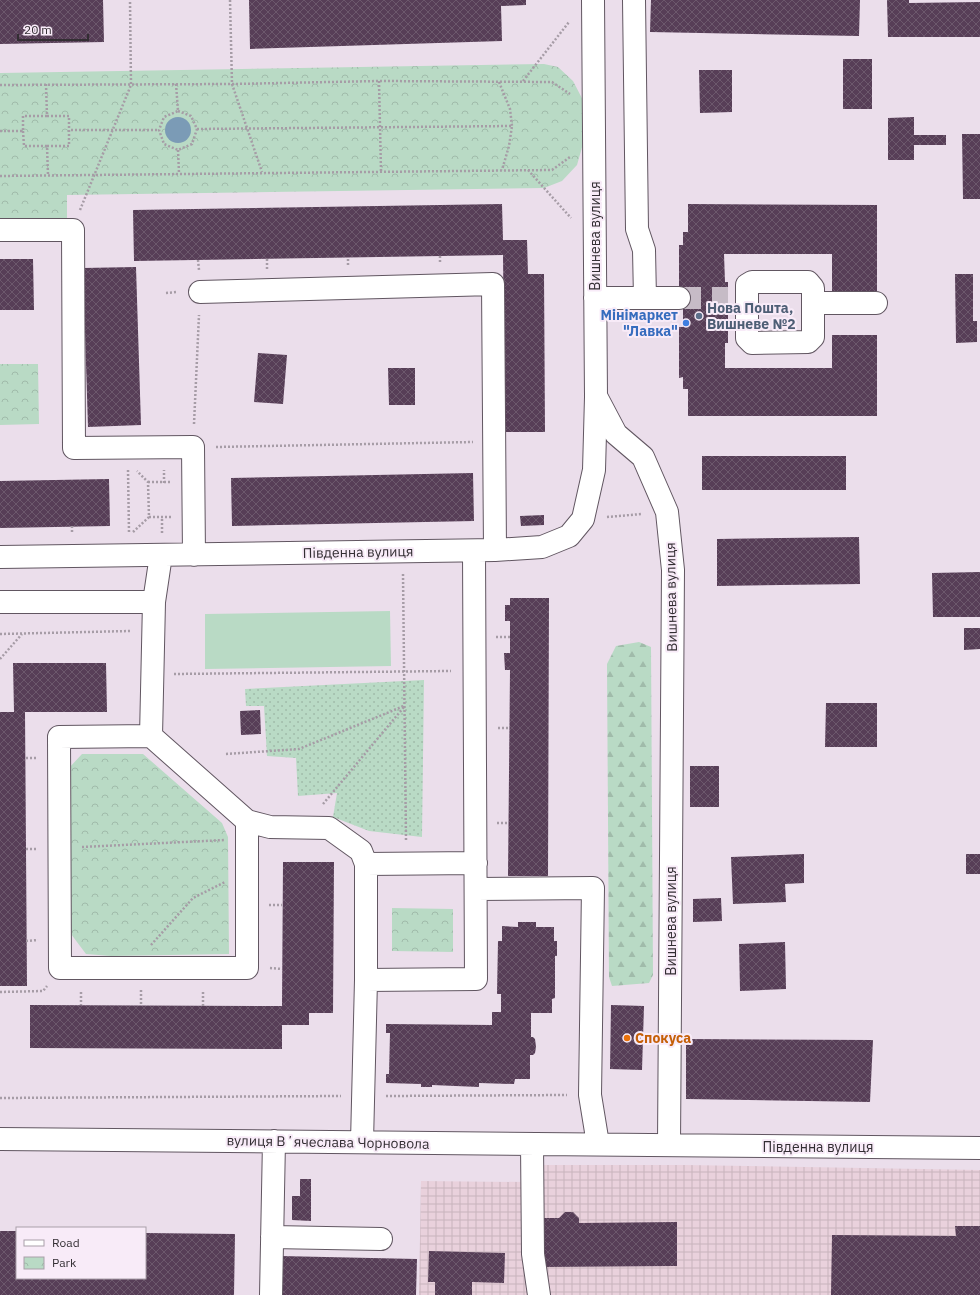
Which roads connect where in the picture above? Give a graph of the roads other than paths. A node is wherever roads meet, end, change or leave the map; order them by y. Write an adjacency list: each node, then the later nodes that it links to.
1 (593, 0): 5 (street, Вишнева вулиця)
2 (634, 0): 6 (street)
3 (0, 230): 13 (street)
4 (200, 292): 11 (street)
5 (595, 298): 6 (street); 10 (street, Вишнева вулиця)
6 (645, 298): 7 (street)
7 (679, 298)
8 (813, 302): 8 (street); 9 (street)
9 (876, 303)
10 (596, 397): 11 (street, Південна вулиця); 28 (street, Вишнева вулиця)
11 (484, 551): 13 (street, Південна вулиця); 19 (street)
12 (161, 555): 13 (street, Південна вулиця); 14 (street, Південна вулиця); 16 (street)
13 (194, 555)
14 (0, 557)
15 (0, 602): 16 (street)
16 (154, 602): 17 (street)
17 (151, 736): 18 (street); 18 (street)
18 (247, 830): 20 (street)
19 (476, 862): 20 (street); 21 (street)
20 (366, 864): 22 (street)
21 (476, 889): 22 (street); 27 (street)
22 (366, 980): 25 (street)
23 (0, 1139): 24 (street, вулиця Вʼячеслава Чорновола)
24 (274, 1141): 25 (street, вулиця Вʼячеслава Чорновола); 30 (street)
25 (362, 1142): 26 (street, вулиця Вʼячеслава Чорновола)
26 (532, 1144): 27 (street, вулиця Вʼячеслава Чорновола); 33 (street)
27 (598, 1144): 28 (street, вулиця Вʼячеслава Чорновола)
28 (662, 1145): 29 (street, Південна вулиця)
29 (980, 1148)
30 (272, 1237): 31 (street); 32 (street)
31 (381, 1239)
32 (271, 1295)
33 (539, 1295)

